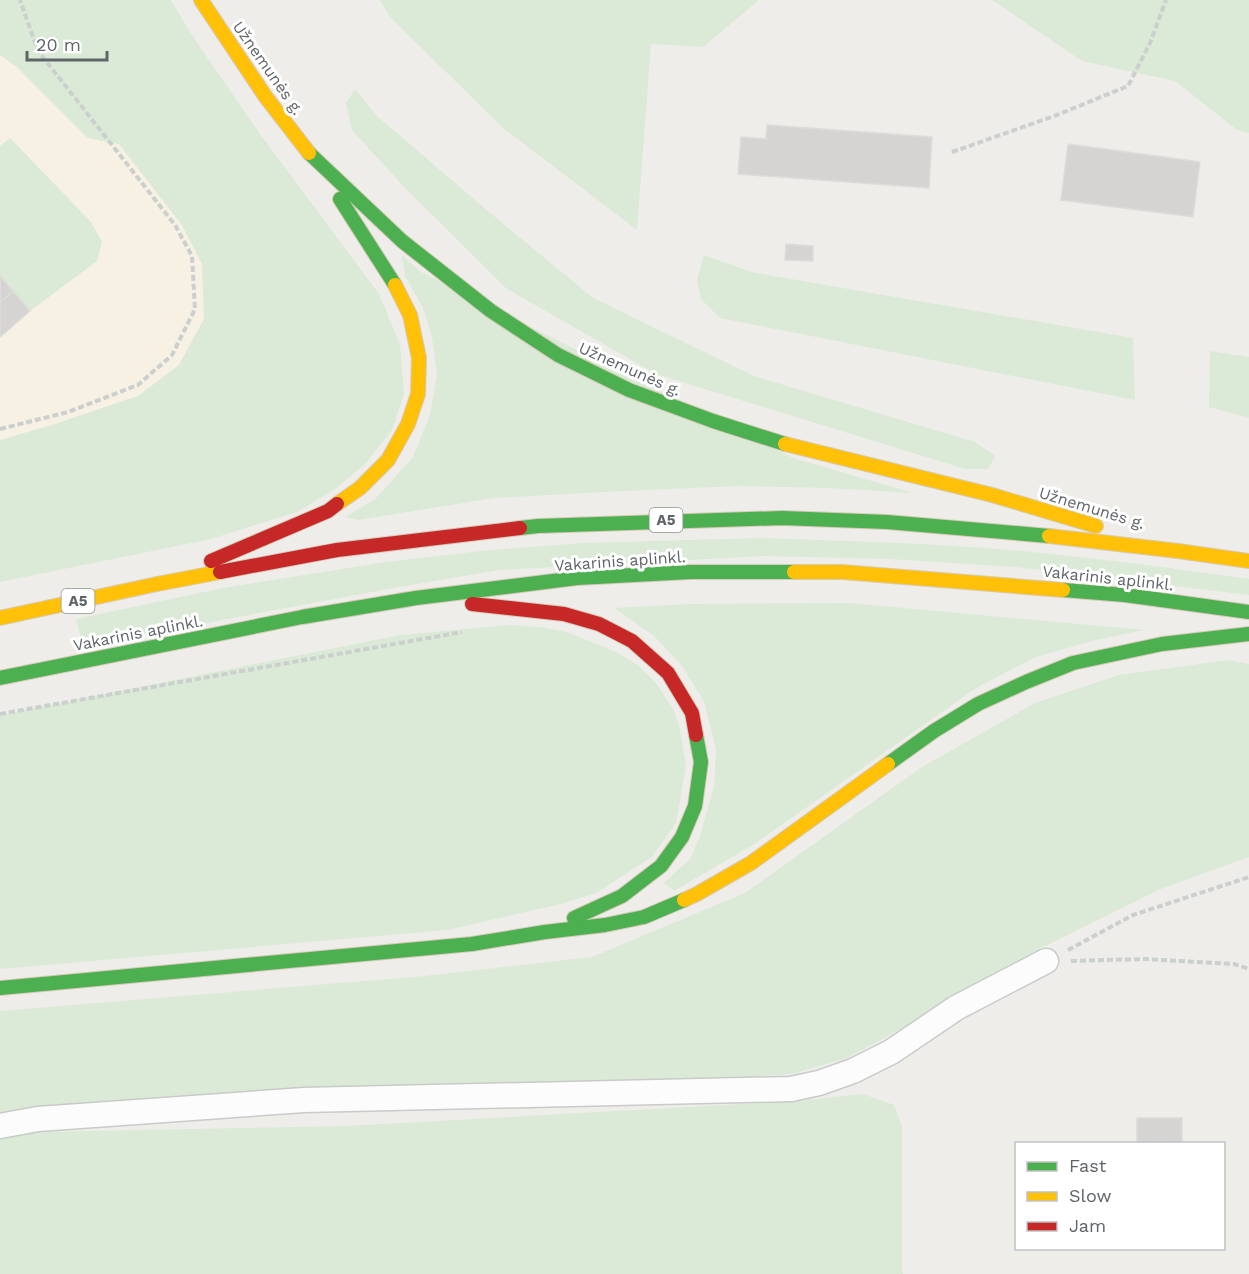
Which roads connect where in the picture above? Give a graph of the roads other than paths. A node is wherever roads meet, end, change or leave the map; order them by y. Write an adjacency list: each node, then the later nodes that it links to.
1 (201, 0): 2 (main road, Užnemunės g.)
2 (309, 153): 3 (main road, Užnemunės g.); 5 (main road)
3 (1178, 551): 4 (main road, A5); 5 (main road, A5)
4 (1249, 561)
5 (157, 584): 8 (main road, A5)
6 (416, 598): 7 (main road, Vakarinis aplinkl.); 10 (main road, Vakarinis aplinkl.); 11 (main road)
7 (1249, 612)
8 (0, 618)
9 (1249, 634): 11 (main road)
10 (0, 678)
11 (545, 932): 13 (main road)
12 (1046, 961): 14 (street)
13 (0, 988)
14 (0, 1125)

